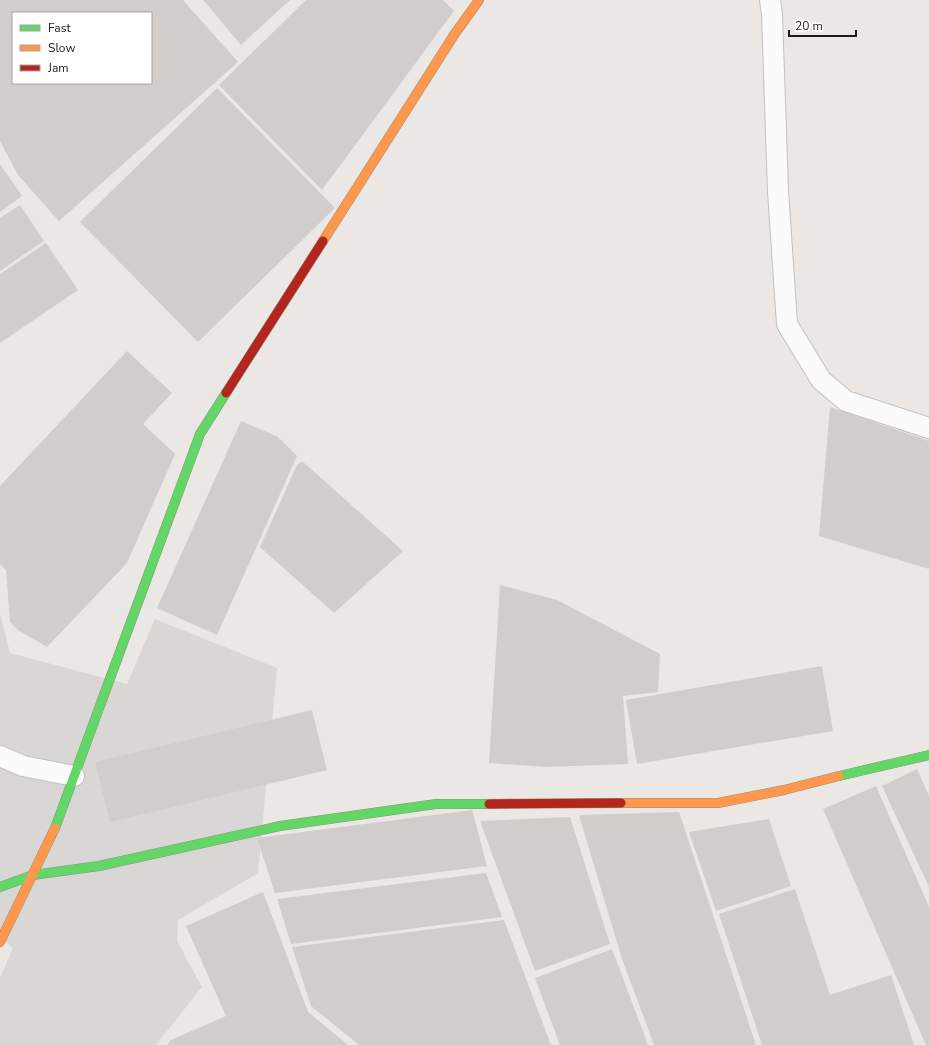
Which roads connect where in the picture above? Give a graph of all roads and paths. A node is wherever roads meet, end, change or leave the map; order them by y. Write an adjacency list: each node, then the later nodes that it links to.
1 (479, 0): 6 (street)
2 (770, 0): 3 (street)
3 (929, 428)
4 (929, 755): 7 (street)
5 (0, 756): 6 (street)
6 (74, 776): 7 (street)
7 (33, 875): 8 (street); 9 (street)
8 (0, 887)
9 (0, 942)

